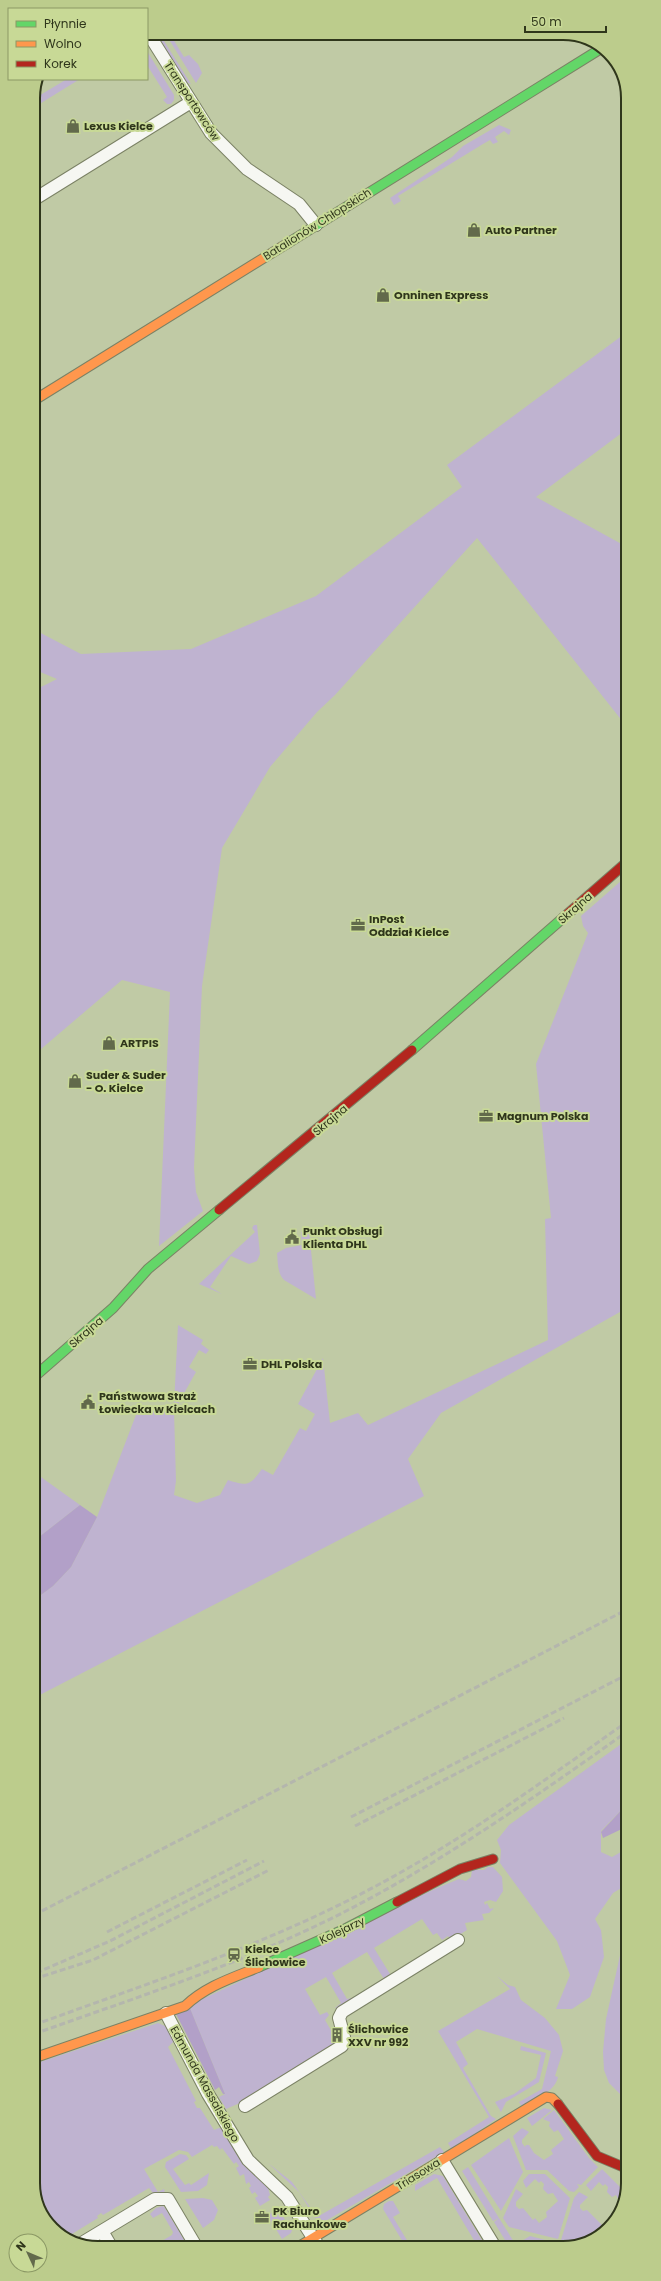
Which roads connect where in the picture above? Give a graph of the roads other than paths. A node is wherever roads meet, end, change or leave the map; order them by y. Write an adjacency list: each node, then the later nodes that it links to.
1 (152, 40): 3 (street, Transportowców)
2 (597, 51): 5 (street, Batalionów Chłopskich)
3 (191, 102): 4 (street); 5 (street, Transportowców)
4 (40, 196)
5 (316, 225): 6 (street, Batalionów Chłopskich)
6 (40, 398)
7 (621, 867): 8 (street, Skrajna)
8 (40, 1372)
9 (493, 1859): 11 (street, Kolejarzy)
10 (458, 1940): 13 (street)
11 (166, 2013): 12 (street, Kolejarzy); 20 (street, Edmunda Massalskiego)
12 (40, 2056)
13 (245, 2106)
14 (442, 2160): 15 (street, Triasowa); 21 (street, Triasowa); 22 (street)
15 (621, 2167)
16 (102, 2231): 17 (street); 18 (street); 19 (street)
17 (87, 2240)
18 (108, 2241)
19 (193, 2241)
20 (315, 2241)
21 (319, 2241)
22 (491, 2241)

